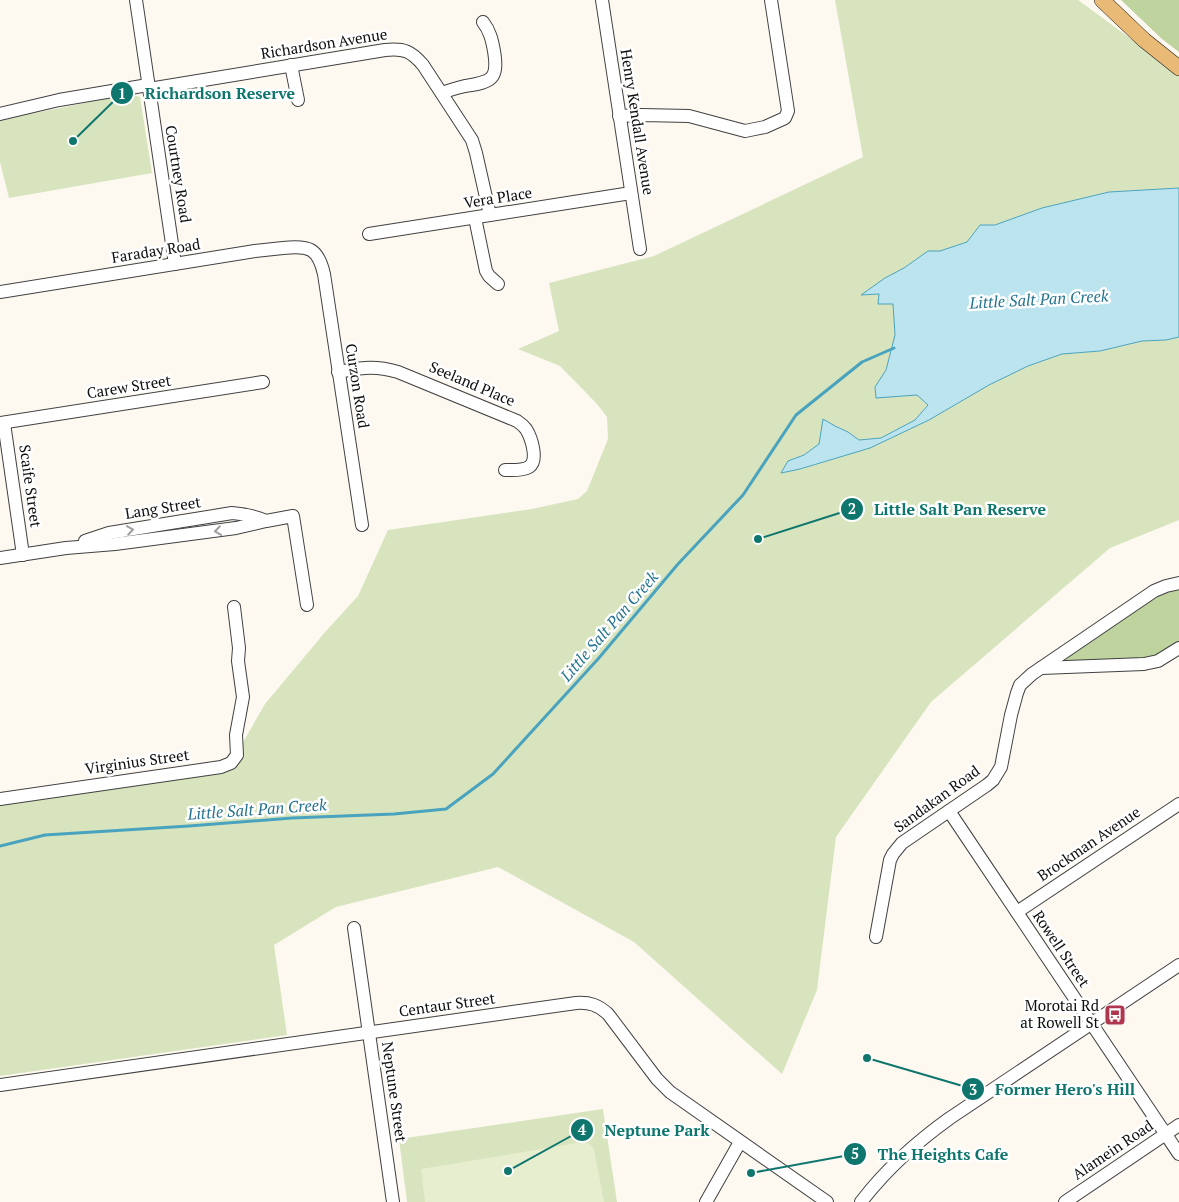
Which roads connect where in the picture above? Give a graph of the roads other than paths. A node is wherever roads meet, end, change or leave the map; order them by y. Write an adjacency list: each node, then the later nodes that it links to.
1 (136, 0): 8 (street, Courtney Road)
2 (602, 0): 12 (street, Henry Kendall Avenue)
3 (771, 0): 12 (street)
4 (1102, 0): 7 (main road)
5 (483, 22): 9 (street)
6 (291, 65): 8 (street, Richardson Avenue); 9 (street, Richardson Avenue); 10 (street)
7 (1179, 68)
8 (149, 87): 11 (street, Richardson Avenue); 19 (street, Courtney Road)
9 (442, 93): 14 (street, Richardson Avenue)
10 (298, 100)
11 (0, 114)
12 (619, 116): 13 (street, Henry Kendall Avenue)
13 (631, 193): 14 (street, Vera Place); 17 (street, Henry Kendall Avenue)
14 (490, 215): 15 (street, Vera Place)
15 (475, 218): 16 (street, Vera Place); 20 (street)
16 (369, 234)
17 (640, 249)
18 (316, 254): 19 (street, Faraday Road); 22 (street, Curzon Road)
19 (175, 264): 21 (street, Faraday Road)
20 (498, 284)
21 (0, 292)
22 (338, 372): 25 (street, Seeland Place); 26 (street, Curzon Road)
23 (264, 382): 24 (street, Carew Street)
24 (2, 423): 27 (street, Scaife Street)
25 (505, 470)
26 (362, 525)
27 (23, 555): 28 (street, Lang Street); 30 (street, Lang Street)
28 (0, 558)
29 (1179, 583): 33 (street, Sandakan Road)
30 (307, 604)
31 (234, 607): 34 (street, Virginius Street)
32 (1179, 648): 33 (street)
33 (1041, 668): 36 (street, Sandakan Road)
34 (0, 799)
35 (1179, 804): 37 (street, Brockman Avenue)
36 (949, 811): 37 (street, Rowell Street); 39 (street, Sandakan Road)
37 (1017, 912): 41 (street, Rowell Street)
38 (354, 928): 42 (street, Neptune Street)
39 (876, 937)
40 (1179, 965): 41 (street)
41 (1092, 1024): 45 (street, Rowell Street); 51 (street)
42 (369, 1032): 43 (street, Centaur Street); 46 (street, Centaur Street); 48 (street, Neptune Street)
43 (0, 1085)
44 (1179, 1125): 45 (street, Alamein Road)
45 (1166, 1134): 47 (street, Rowell Street); 52 (street, Alamein Road)
46 (740, 1142): 49 (street); 50 (street, Centaur Street)
47 (1179, 1154)
48 (393, 1202)
49 (706, 1202)
50 (827, 1202)
51 (861, 1202)
52 (1065, 1202)

